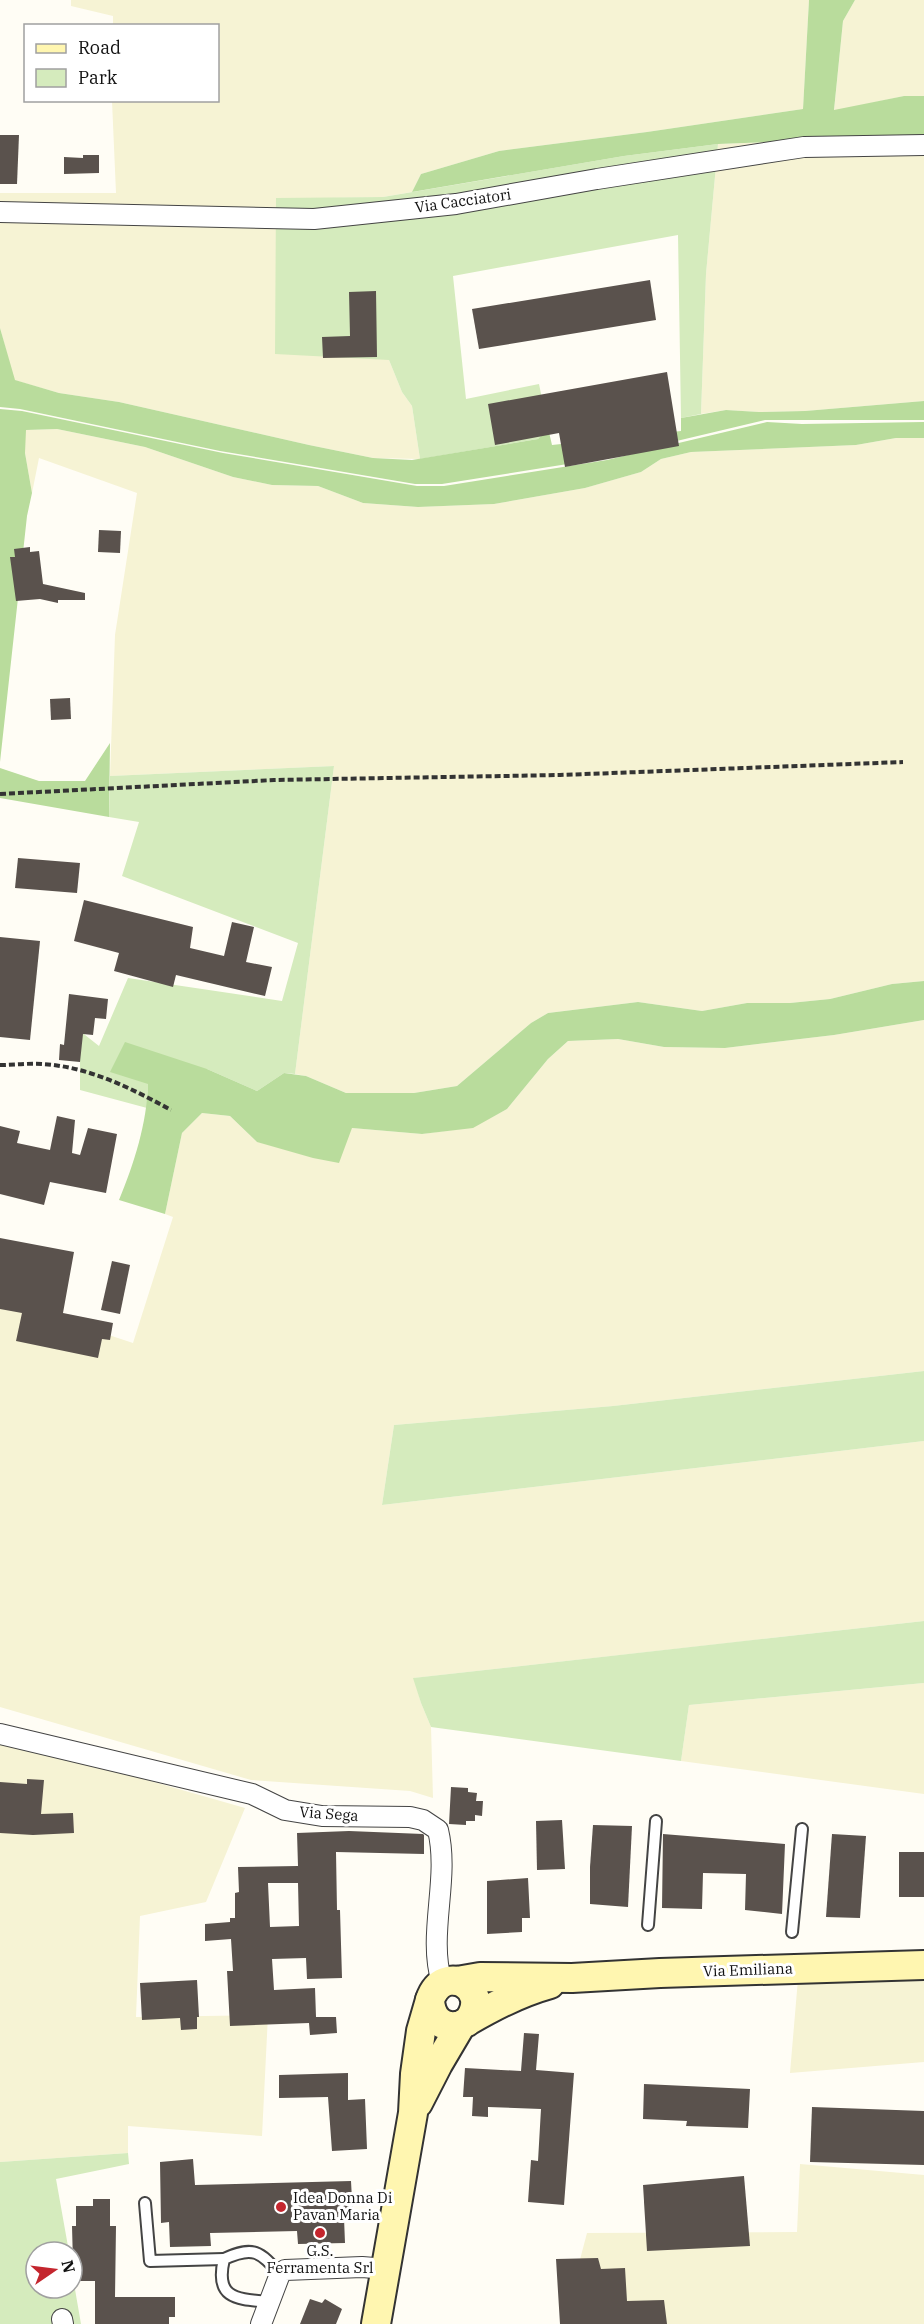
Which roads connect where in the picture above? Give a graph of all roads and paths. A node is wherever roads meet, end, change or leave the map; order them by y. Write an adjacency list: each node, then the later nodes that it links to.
1 (924, 145): 2 (street, Via Cacciatori)
2 (0, 212)
3 (903, 762): 4 (path)
4 (0, 794)
5 (0, 1065): 6 (path)
6 (171, 1110)
7 (0, 1734): 14 (street, Via Sega)
8 (656, 1821): 10 (lane)
9 (802, 1829): 11 (lane)
10 (648, 1926)
11 (792, 1932)
12 (924, 1965): 13 (main road, Via Emiliana)
13 (572, 1978): 14 (main road, Via Emiliana); 15 (main road, Via Emiliana)
14 (443, 1988): 15 (main road); 15 (main road, Via Emiliana); 16 (main road, Via Emiliana)
15 (464, 2024): 16 (main road, Via Emiliana)
16 (413, 2113): 19 (main road, Via Emiliana)
17 (145, 2203): 18 (lane)
18 (224, 2259): 20 (lane); 21 (lane)
19 (387, 2269): 20 (street); 23 (main road, Via Emiliana)
20 (280, 2274): 21 (street)
21 (270, 2302): 22 (street)
22 (261, 2324)
23 (376, 2324)

